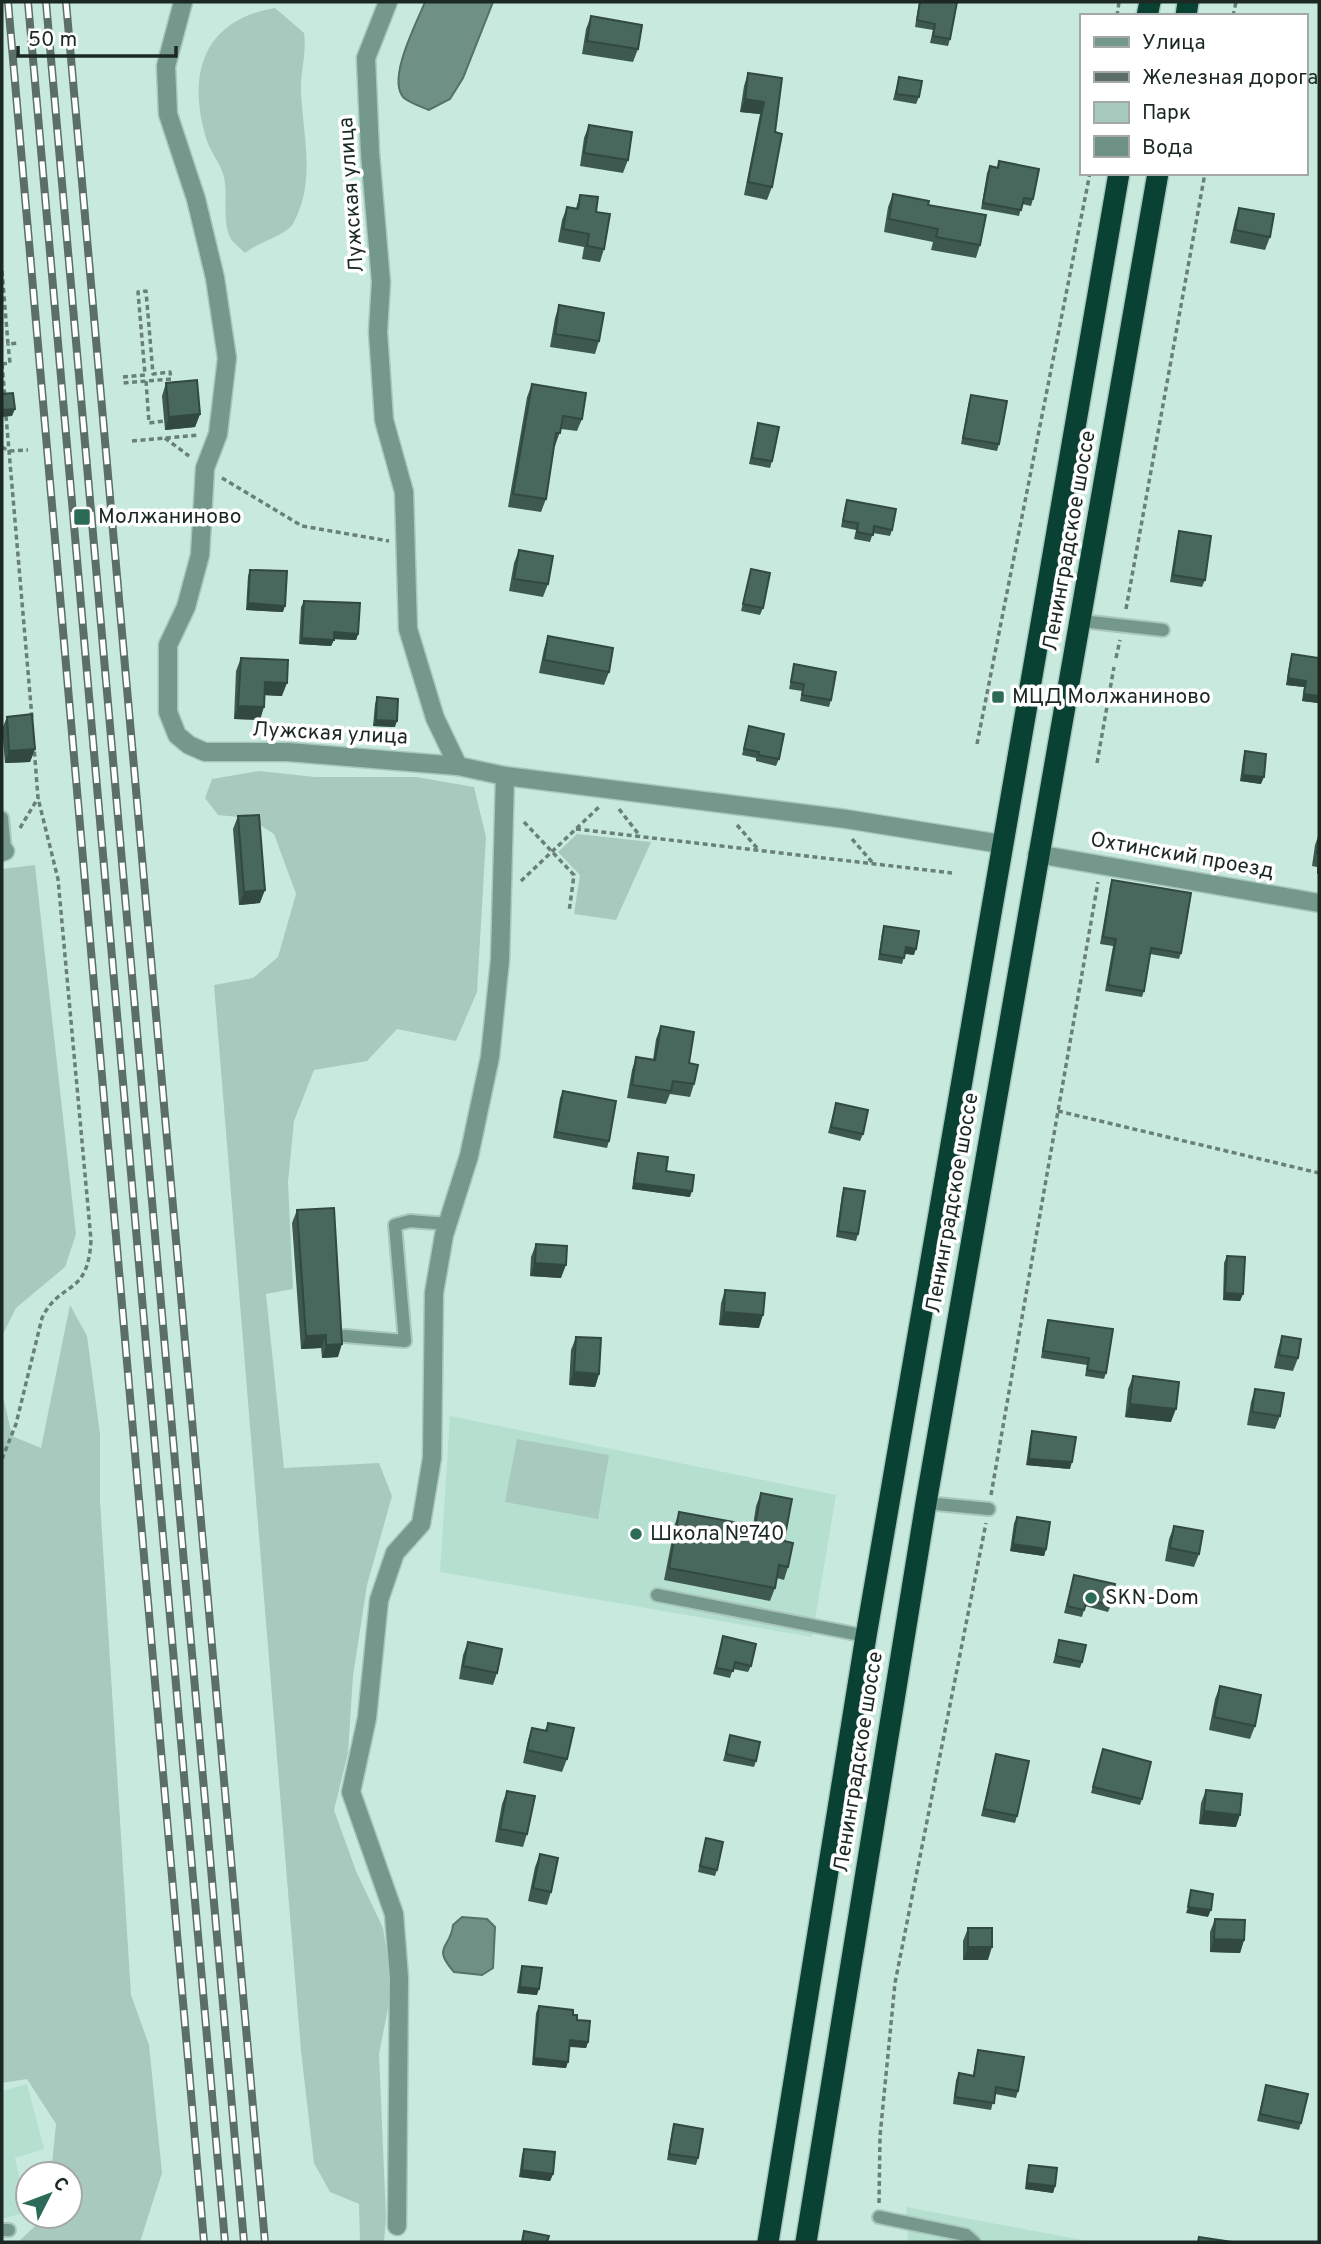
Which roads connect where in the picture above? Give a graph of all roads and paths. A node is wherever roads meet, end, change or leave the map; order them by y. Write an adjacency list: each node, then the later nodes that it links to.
1 (183, 2): 17 (street, Лужская улица)
2 (388, 2): 24 (street, Лужская улица)
3 (1090, 175): 32 (path)
4 (1119, 175): 45 (highway, Ленинградское шоссе)
5 (1158, 175): 25 (highway, Ленинградское шоссе)
6 (1205, 175): 26 (path)
7 (2, 271): 9 (path)
8 (19, 343): 9 (path)
9 (8, 344): 10 (path)
10 (2, 364): 14 (path)
11 (123, 377): 12 (path)
12 (146, 381): 13 (path); 16 (path)
13 (123, 383)
14 (5, 400)
15 (6, 416): 22 (path)
16 (164, 422)
17 (218, 434): 18 (path); 23 (street, Лужская улица)
18 (165, 438): 19 (path); 23 (path)
19 (132, 441)
20 (2, 447): 22 (path)
21 (28, 450): 22 (path)
22 (9, 451): 30 (path)
23 (205, 468): 24 (path); 34 (street, Лужская улица)
24 (405, 543): 34 (street, Лужская улица)
25 (1081, 621): 26 (lane); 49 (highway, Ленинградское шоссе)
26 (1123, 624): 27 (lane); 28 (path)
27 (1163, 630)
28 (1116, 658)
29 (1114, 667): 33 (path)
30 (33, 730)
31 (34, 744): 36 (path)
32 (977, 744)
33 (1097, 763)
34 (458, 766): 35 (street)
35 (505, 776): 45 (street); 58 (street)
36 (38, 798): 47 (path); 60 (path)
37 (611, 799): 44 (path)
38 (600, 806): 42 (path)
39 (2, 818): 47 (lane)
40 (523, 821): 48 (path)
41 (736, 824): 46 (path)
42 (576, 828): 44 (path); 48 (path)
43 (846, 832): 50 (path)
44 (640, 836): 46 (path)
45 (1001, 844): 64 (highway, Ленинградское шоссе)
46 (758, 850): 50 (path)
47 (4, 851)
48 (552, 852): 53 (path); 55 (path)
49 (1037, 854): 51 (street, Охтинский проезд); 61 (highway, Ленинградское шоссе)
50 (872, 863): 52 (path)
51 (1101, 865): 54 (street, Охтинский проезд); 56 (path)
52 (952, 873)
53 (513, 888)
54 (1319, 903)
55 (569, 912)
56 (1058, 1111): 57 (path); 62 (path)
57 (1319, 1173)
58 (447, 1224): 59 (lane); 66 (street)
59 (345, 1336)
60 (2, 1459)
61 (926, 1503): 62 (lane); 68 (highway, Ленинградское шоссе)
62 (989, 1509): 65 (path)
63 (657, 1595): 64 (lane)
64 (866, 1636): 67 (highway, Ленинградское шоссе)
65 (879, 2217): 69 (lane)
66 (397, 2226)
67 (768, 2242)
68 (806, 2242)
69 (974, 2242)

